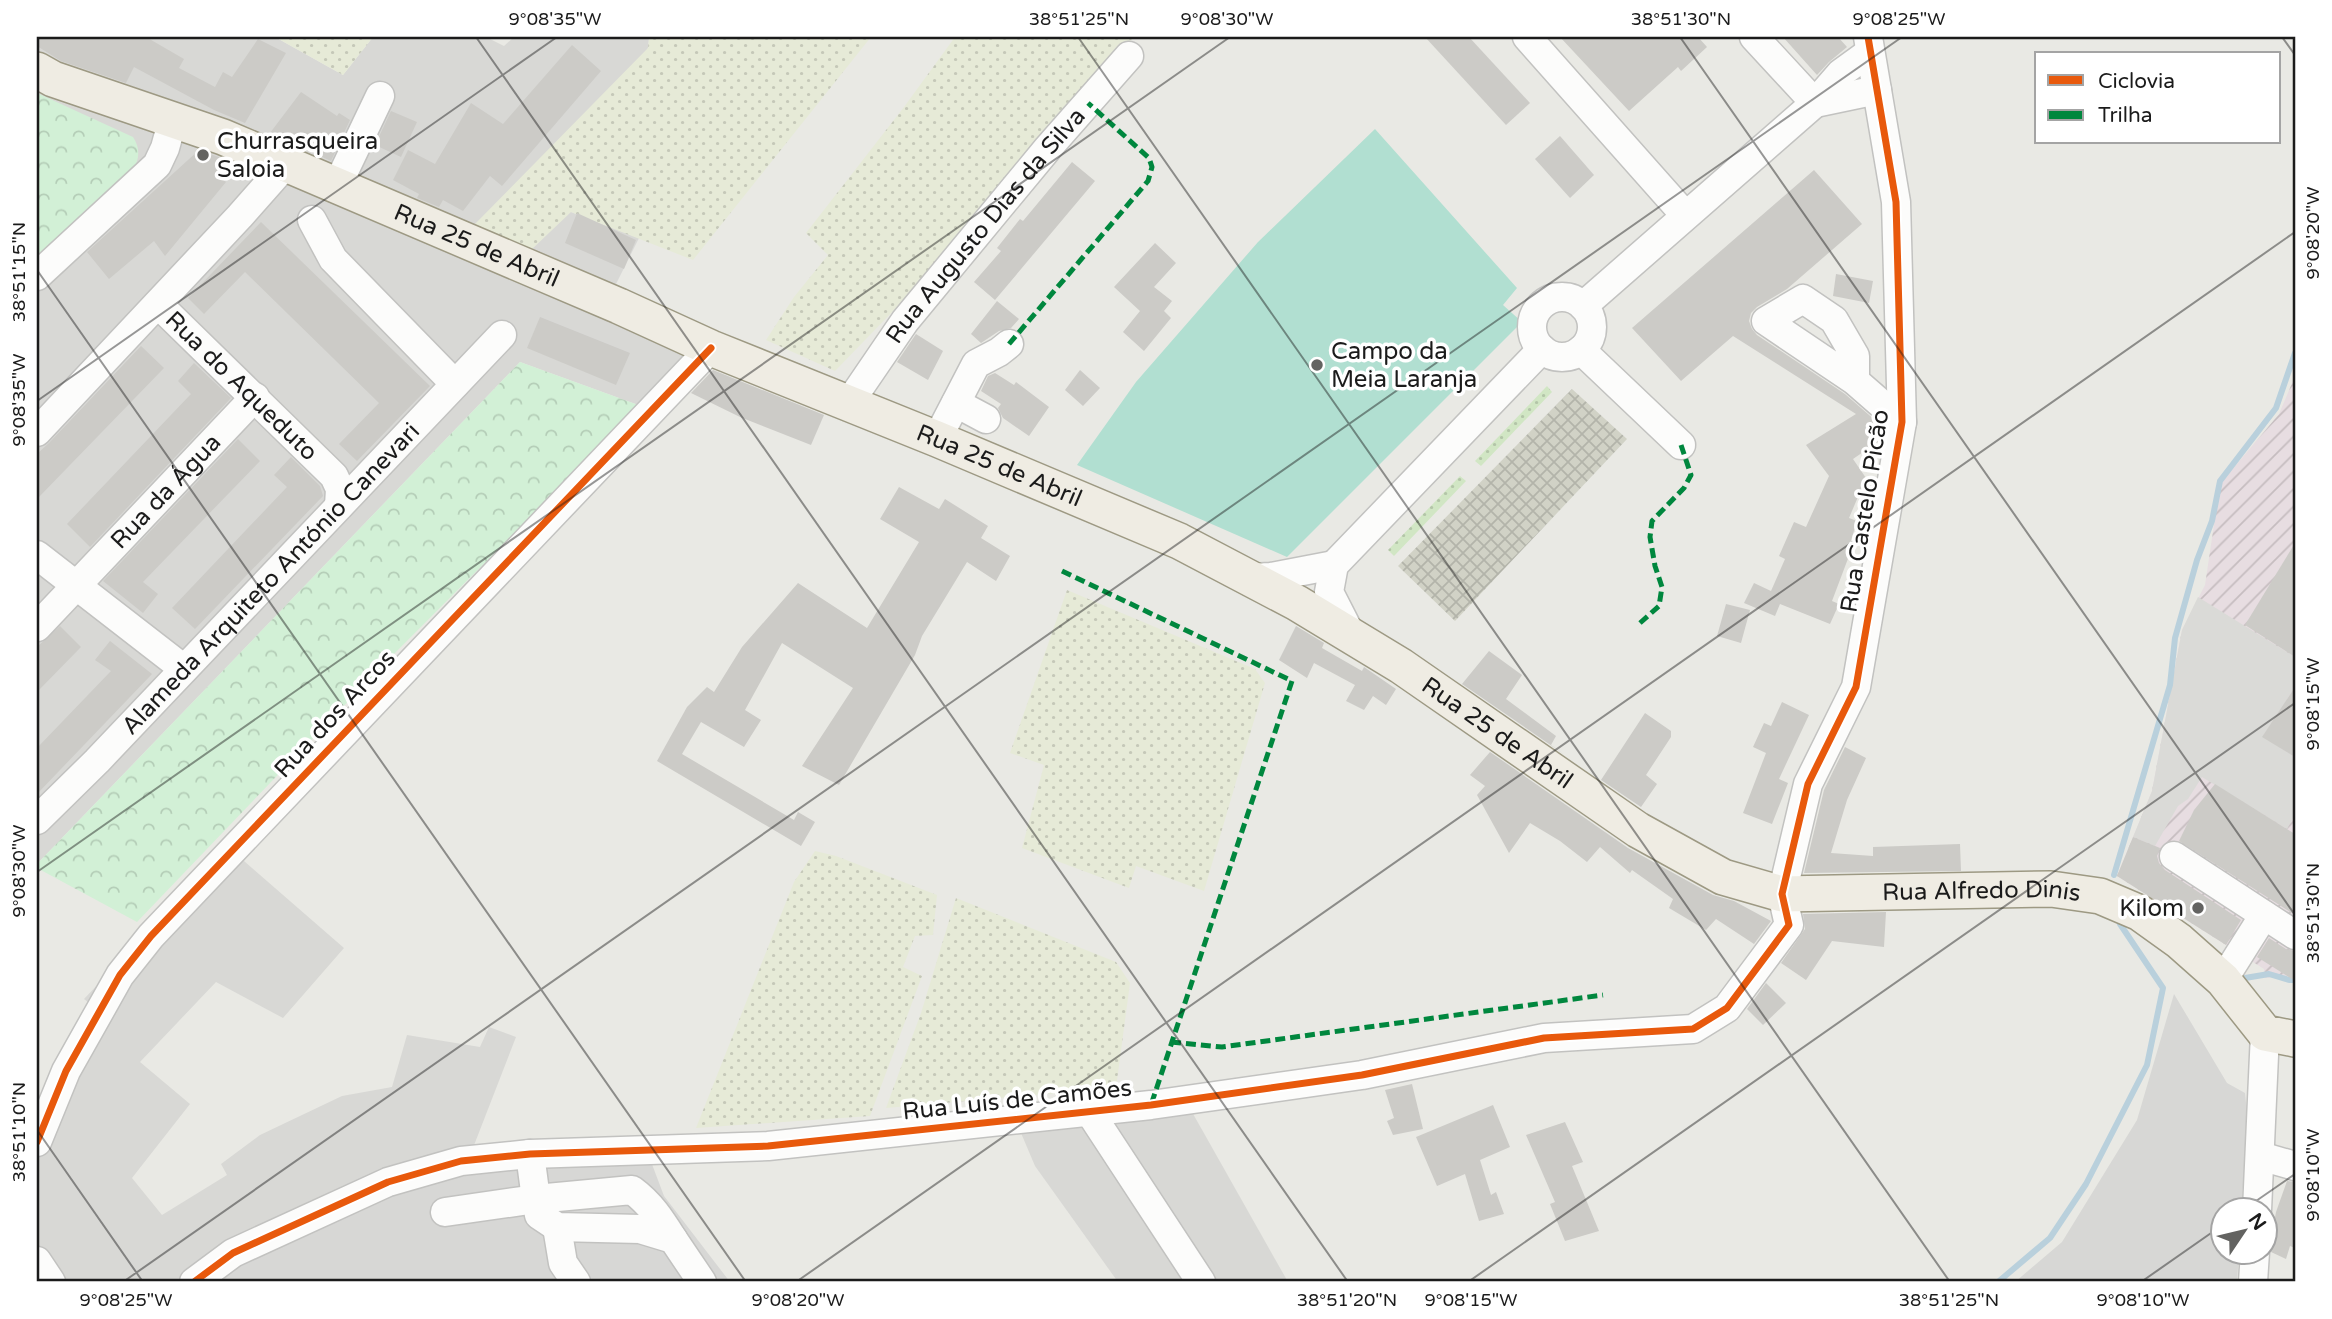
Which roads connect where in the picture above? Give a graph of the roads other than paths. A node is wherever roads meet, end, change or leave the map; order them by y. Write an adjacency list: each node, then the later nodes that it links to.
1 (1527, 37): 12 (street)
2 (1754, 37): 8 (street)
3 (1869, 44): 6 (street, Rua Castelo Picão); 8 (street)
4 (1129, 56): 25 (street, Rua Augusto Dias da Silva)
5 (37, 71): 9 (main road, Rua 25 de Abril)
6 (1877, 90): 8 (street); 28 (street, Rua Castelo Picão)
7 (380, 96): 11 (street)
8 (1815, 103): 12 (street)
9 (173, 119): 10 (main road, Rua 25 de Abril); 14 (street)
10 (286, 164): 11 (main road, Rua 25 de Abril); 15 (street)
11 (337, 186): 19 (main road, Rua 25 de Abril)
12 (1685, 215): 16 (street)
13 (312, 220): 23 (street)
14 (37, 275)
15 (158, 304): 24 (street, Rua do Aqueduto); 29 (street)
16 (1583, 306): 20 (street); 21 (street)
17 (502, 335): 23 (street, Alameda Arquiteto António Canevari)
18 (1009, 344): 26 (street)
19 (711, 348): 25 (main road, Rua 25 de Abril); 49 (street, Rua dos Arcos)
20 (1542, 349): 21 (street); 34 (street)
21 (1581, 350): 31 (street)
22 (1855, 381): 28 (street)
23 (456, 384): 32 (street, Alameda Arquiteto António Canevari)
24 (255, 397): 32 (street, Rua do Aqueduto); 36 (street, Rua da Água)
25 (849, 403): 30 (main road, Rua 25 de Abril)
26 (956, 403): 27 (street); 30 (street)
27 (986, 419)
28 (1902, 422): 43 (street, Rua Castelo Picão)
29 (37, 432)
30 (937, 439): 35 (main road, Rua 25 de Abril)
31 (1681, 445)
32 (339, 506): 40 (street, Alameda Arquiteto António Canevari)
33 (37, 555): 36 (street)
34 (1328, 575): 35 (street); 37 (street); 39 (street)
35 (1249, 578): 37 (main road, Rua 25 de Abril)
36 (75, 586): 38 (street, Rua da Água); 40 (street)
37 (1297, 603): 39 (main road, Rua 25 de Abril)
38 (37, 627)
39 (1352, 637): 43 (main road, Rua 25 de Abril)
40 (184, 669): 41 (street, Alameda Arquiteto António Canevari)
41 (37, 820)
42 (2174, 856): 44 (street)
43 (1782, 894): 46 (main road, Rua Alfredo Dinis); 48 (street, Rua Luís de Camões)
44 (2264, 915): 45 (street); 46 (street)
45 (2295, 935)
46 (2223, 980): 47 (main road, Rua Alfredo Dinis)
47 (2280, 1036): 51 (street)
48 (1089, 1111): 50 (street, Rua Luís de Camões); 63 (street)
49 (37, 1142)
50 (530, 1154): 54 (street); 61 (street, Rua Luís de Camões)
51 (2260, 1156): 52 (street); 53 (street)
52 (2295, 1166)
53 (2258, 1196)
54 (536, 1199): 55 (street); 56 (street); 57 (street)
55 (445, 1212)
56 (556, 1227): 57 (street); 62 (street)
57 (673, 1239): 59 (street)
58 (37, 1261): 60 (street)
59 (695, 1279)
60 (51, 1282)
61 (194, 1282)
62 (576, 1282)
63 (1201, 1282)

